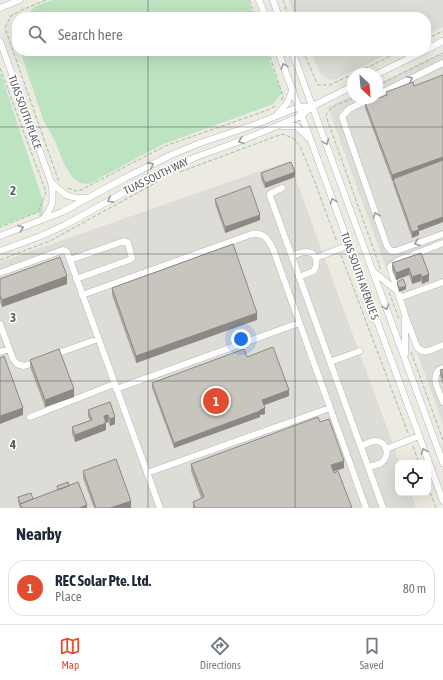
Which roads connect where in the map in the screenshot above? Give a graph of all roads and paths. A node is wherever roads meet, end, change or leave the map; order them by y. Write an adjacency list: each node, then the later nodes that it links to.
1 (20, 0): 7 (street)
2 (46, 0): 8 (path)
3 (250, 0): 9 (path)
4 (259, 0): 10 (street)
5 (273, 0): 11 (street)
6 (282, 0): 12 (path)
7 (0, 8)
8 (18, 12)
9 (254, 12)
10 (264, 12)
11 (277, 12)
12 (287, 12)
13 (12, 15): 19 (path)
14 (443, 31): 15 (path)
15 (431, 37)
16 (0, 42): 48 (street, TUAS SOUTH PLACE)
17 (443, 42): 18 (street)
18 (431, 47)
19 (12, 48)
20 (443, 53): 33 (path)
21 (15, 56): 49 (path)
22 (270, 56): 50 (path)
23 (280, 56): 35 (street, TUAS SOUTH AVENUE 5, one-way to 23)
24 (294, 56): 39 (street, TUAS SOUTH AVENUE 5)
25 (305, 56): 32 (path)
26 (391, 56): 30 (path)
27 (413, 56): 31 (street)
28 (443, 63): 36 (street, one-way to 28)
29 (0, 68): 54 (path)
30 (366, 68)
31 (383, 71)
32 (347, 77)
33 (383, 83)
34 (347, 89): 39 (street, TUAS SOUTH WAY)
35 (293, 90): 40 (street, TUAS SOUTH AVENUE 5); 42 (street)
36 (383, 93)
37 (347, 101): 43 (path)
38 (359, 104): 55 (street, one-way to 38)
39 (312, 106): 40 (street, TUAS SOUTH WAY); 41 (street, TUAS SOUTH WAY); 65 (street, TUAS SOUTH AVENUE 5, one-way to 65)
40 (299, 107): 41 (street, TUAS SOUTH AVENUE 5); 42 (street, TUAS SOUTH WAY)
41 (302, 115): 44 (street, TUAS SOUTH WAY); 45 (street, TUAS SOUTH AVENUE 5)
42 (276, 116): 52 (street, TUAS SOUTH WAY, one-way to 42)
43 (326, 116)
44 (277, 126): 45 (street); 60 (street, TUAS SOUTH WAY, one-way to 60)
45 (311, 140): 58 (street, TUAS SOUTH AVENUE 5, one-way to 45)
46 (176, 173): 59 (path)
47 (160, 181): 63 (path)
48 (51, 182): 52 (street, TUAS SOUTH PLACE); 53 (street, TUAS SOUTH PLACE)
49 (60, 183)
50 (65, 187)
51 (282, 188): 61 (street)
52 (88, 197): 53 (street, TUAS SOUTH WAY)
53 (42, 221): 56 (street, TUAS SOUTH WAY, one-way to 53)
54 (0, 227)
55 (443, 234)
56 (0, 236)
57 (443, 243): 70 (street)
58 (349, 245): 59 (street); 90 (street, TUAS SOUTH AVENUE 5)
59 (339, 249): 62 (street); 91 (path)
60 (0, 251)
61 (292, 256): 62 (street); 67 (street)
62 (316, 258): 67 (street)
63 (0, 260)
64 (70, 260): 66 (street); 68 (street); 68 (street)
65 (373, 271): 70 (street); 83 (street, TUAS SOUTH AVENUE 5, one-way to 83)
66 (0, 273)
67 (299, 277): 84 (street)
68 (76, 279): 71 (street)
69 (443, 282): 72 (street)
70 (397, 291): 72 (street)
71 (82, 295): 74 (street); 76 (street)
72 (399, 298): 73 (street)
73 (405, 315): 77 (street); 83 (street)
74 (300, 323): 86 (street); 88 (street)
75 (0, 324): 78 (street)
76 (98, 338): 81 (street); 86 (street)
77 (443, 345)
78 (9, 349): 80 (street); 82 (street)
79 (360, 351): 84 (street)
80 (0, 352)
81 (49, 357)
82 (42, 359)
83 (405, 359): 95 (street, TUAS SOUTH AVENUE 5)
84 (330, 362): 92 (street)
85 (443, 368): 87 (street)
86 (115, 386): 89 (street); 97 (street)
87 (443, 402)
88 (330, 408): 97 (street); 101 (street)
89 (30, 417)
90 (419, 436): 91 (street); 99 (street, TUAS SOUTH AVENUE 5, one-way to 90)
91 (411, 440): 93 (street); 94 (path)
92 (361, 446): 93 (street); 96 (street)
93 (386, 449): 96 (street)
94 (418, 460)
95 (443, 463)
96 (368, 467): 102 (street)
97 (147, 473): 100 (street)
98 (431, 495): 103 (path)
99 (443, 501)
100 (157, 507)
101 (366, 508)
102 (383, 508)
103 (436, 508)

